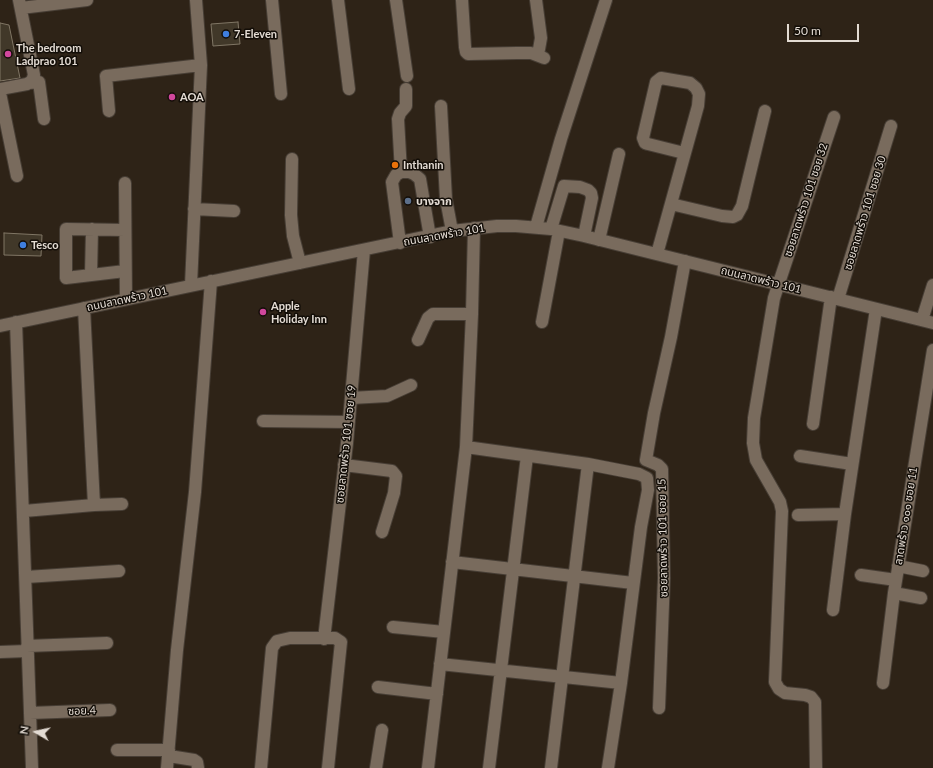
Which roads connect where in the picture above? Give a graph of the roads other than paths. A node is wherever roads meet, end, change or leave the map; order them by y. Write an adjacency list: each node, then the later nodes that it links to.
1 (84, 0): 2 (street); 10 (street)
2 (87, 0)
3 (196, 0): 11 (street)
4 (272, 0): 18 (street)
5 (338, 0): 15 (street)
6 (396, 0): 12 (street)
7 (462, 0): 8 (street)
8 (536, 0)
9 (606, 0): 34 (street)
10 (20, 4): 13 (street)
11 (201, 65): 20 (street); 32 (street)
12 (407, 76)
13 (29, 83): 14 (street); 23 (street)
14 (0, 89)
15 (349, 89)
16 (406, 89): 28 (street)
17 (0, 93): 29 (street)
18 (281, 94)
19 (441, 106): 39 (street)
20 (109, 111)
21 (766, 111): 31 (street)
22 (834, 117): 51 (street, ซอยลาดพร้าว 101 ซอย 32)
23 (44, 119)
24 (891, 126): 54 (street, ซอยลาดพร้าว 101 ซอย 30)
25 (684, 153): 25 (street); 31 (street)
26 (619, 154): 42 (street)
27 (292, 159): 47 (street)
28 (401, 172): 41 (street); 43 (street)
29 (17, 176)
30 (125, 183): 37 (street)
31 (670, 204): 45 (street)
32 (194, 209): 33 (street); 52 (street)
33 (234, 211)
34 (536, 227): 35 (street, ถนนลาดพร้าว 101); 38 (street, ถนนลาดพร้าว 101)
35 (474, 228): 39 (street, ถนนลาดพร้าว 101); 58 (street)
36 (92, 229): 37 (street); 49 (street); 49 (street)
37 (125, 230): 48 (street)
38 (555, 230): 40 (street, ถนนลาดพร้าว 101); 40 (street); 60 (street)
39 (452, 231): 41 (street, ถนนลาดพร้าว 101)
40 (584, 236): 42 (street, ถนนลาดพร้าว 101)
41 (430, 237): 43 (street, ถนนลาดพร้าว 101)
42 (599, 240): 45 (street, ถนนลาดพร้าว 101)
43 (400, 243): 44 (street, ถนนลาดพร้าว 101)
44 (364, 250): 47 (street, ถนนลาดพร้าว 101); 66 (street, ซอยลาดพร้าว 101 ซอย 19)
45 (657, 254): 46 (street, ถนนลาดพร้าว 101)
46 (685, 261): 51 (street, ถนนลาดพร้าว 101); 108 (street, ซอยลาดพร้าว 101 ซอย 15)
47 (300, 263): 50 (street, ถนนลาดพร้าว 101)
48 (125, 271): 49 (street); 55 (street)
49 (91, 275)
50 (211, 280): 52 (street, ถนนลาดพร้าว 101); 113 (street)
51 (778, 284): 54 (street, ถนนลาดพร้าว 101); 123 (street, ซอยลาดพร้าว 101 ซอย 32)
52 (190, 285): 55 (street, ถนนลาดพร้าว 101)
53 (933, 285): 61 (street)
54 (834, 298): 57 (street, ถนนลาดพร้าว 101); 69 (street, ซอยลาดพร้าว 101 ซอย 30)
55 (126, 299): 56 (street, ถนนลาดพร้าว 101)
56 (84, 308): 59 (street, ถนนลาดพร้าว 101); 77 (street)
57 (876, 309): 61 (street, ถนนลาดพร้าว 101); 74 (street)
58 (472, 314): 63 (street); 70 (street)
59 (16, 322): 62 (street, ถนนลาดพร้าว 101); 78 (street)
60 (542, 322)
61 (927, 322)
62 (0, 326)
63 (418, 340)
64 (933, 350): 83 (street, ลาดพร้าว ๑๐๑ ซอย 11)
65 (411, 385): 66 (street)
66 (351, 398): 68 (street, ซอยลาดพร้าว 101 ซอย 19)
67 (263, 421): 68 (street)
68 (349, 422): 75 (street, ซอยลาดพร้าว 101 ซอย 19)
69 (814, 424)
70 (466, 446): 71 (street); 82 (street)
71 (527, 456): 73 (street); 84 (street)
72 (800, 456): 74 (street)
73 (588, 464): 87 (street); 91 (street)
74 (852, 464): 79 (street)
75 (344, 465): 81 (street); 97 (street, ซอยลาดพร้าว 101 ซอย 19)
76 (122, 504): 77 (street)
77 (94, 505): 78 (street)
78 (24, 511): 89 (street)
79 (845, 514): 80 (street); 94 (street)
80 (798, 516)
81 (382, 532)
82 (452, 562): 84 (street); 96 (street)
83 (898, 566): 86 (street); 90 (street, ลาดพร้าว ๑๐๑ ซอย 11)
84 (515, 568): 87 (street); 102 (street)
85 (119, 571): 89 (street)
86 (923, 571)
87 (574, 575): 91 (street); 103 (street)
88 (861, 575): 90 (street)
89 (26, 577): 99 (street)
90 (896, 580): 92 (street, ลาดพร้าว ๑๐๑ ซอย 11)
91 (633, 583): 104 (street)
92 (894, 593): 93 (street); 105 (street, ลาดพร้าว ๑๐๑ ซอย 11)
93 (921, 598)
94 (833, 610)
95 (392, 627): 96 (street)
96 (444, 632): 101 (street)
97 (324, 638): 116 (street); 117 (street)
98 (107, 643): 99 (street)
99 (27, 648): 100 (street); 110 (street)
100 (0, 652)
101 (440, 664): 102 (street); 107 (street)
102 (502, 670): 103 (street); 120 (street)
103 (562, 676): 104 (street); 121 (street)
104 (621, 683): 122 (street)
105 (882, 683)
106 (378, 687): 107 (street)
107 (437, 694): 119 (street)
108 (659, 708)
109 (110, 710): 110 (street, ซอย.4)
110 (30, 713): 114 (street)
111 (382, 730): 118 (street)
112 (117, 750): 113 (street)
113 (168, 758): 115 (street)
114 (32, 768)
115 (198, 768)
116 (261, 768)
117 (328, 768)
118 (376, 768)
119 (428, 768)
120 (489, 768)
121 (551, 768)
122 (608, 768)
123 (816, 768)

